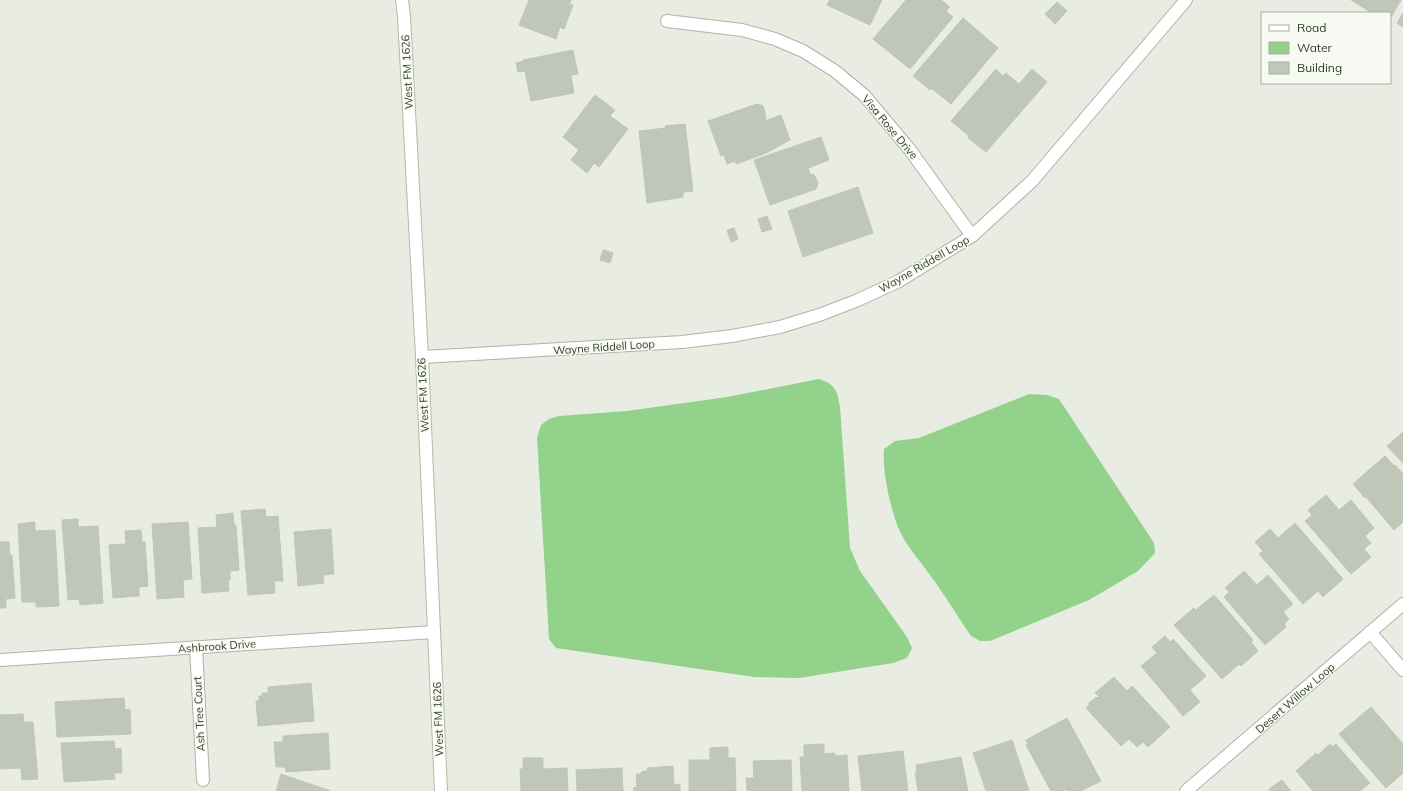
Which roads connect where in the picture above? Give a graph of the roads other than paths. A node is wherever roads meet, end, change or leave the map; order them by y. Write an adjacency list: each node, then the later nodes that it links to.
1 (402, 0): 5 (street, West FM 1626)
2 (1186, 0): 4 (street, Wayne Riddell Loop)
3 (667, 21): 4 (street, Visa Rose Drive)
4 (972, 236): 5 (street, Wayne Riddell Loop)
5 (422, 356): 7 (street, West FM 1626)
6 (1403, 604): 8 (street, Desert Willow Loop)
7 (434, 632): 9 (street, Ashbrook Drive); 13 (street, West FM 1626)
8 (1370, 632): 11 (street); 14 (street, Desert Willow Loop)
9 (196, 647): 10 (street, Ashbrook Drive); 12 (street, Ash Tree Court)
10 (0, 660)
11 (1403, 670)
12 (203, 780)
13 (441, 791)
14 (1186, 791)

